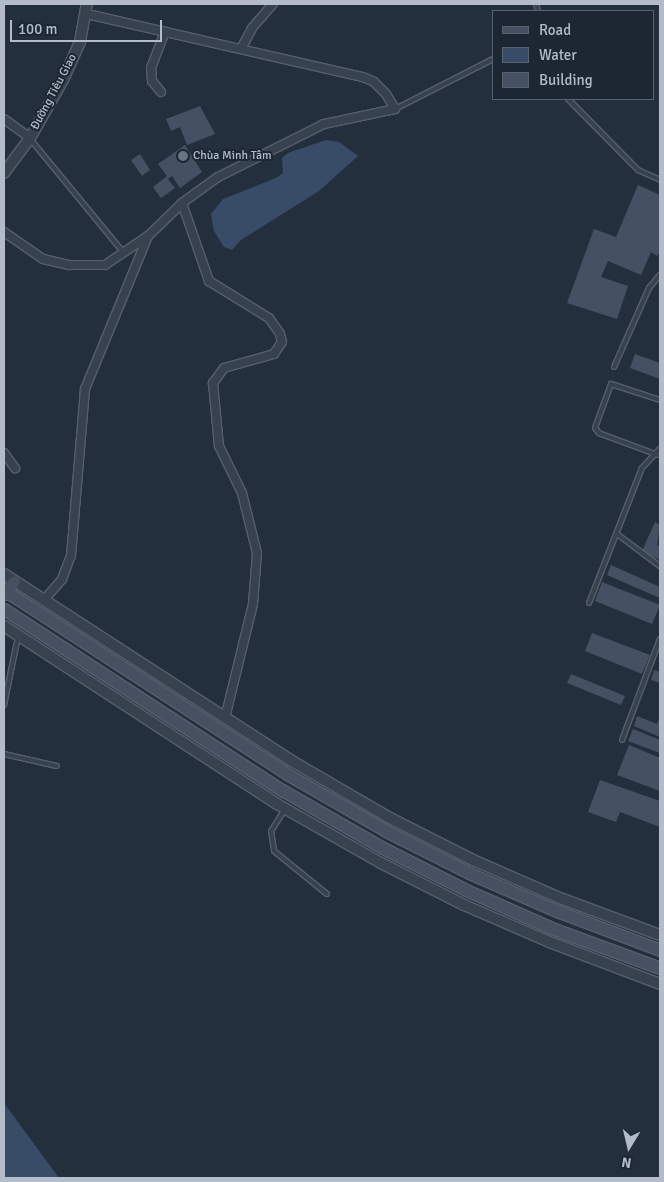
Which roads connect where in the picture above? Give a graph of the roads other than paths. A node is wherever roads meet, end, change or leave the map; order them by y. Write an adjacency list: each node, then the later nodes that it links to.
1 (273, 4): 4 (street)
2 (87, 9): 3 (street); 10 (street, Đường Tiêu Giao)
3 (165, 32): 4 (street); 6 (street)
4 (241, 49): 8 (street)
5 (492, 60): 8 (lane)
6 (161, 92)
7 (569, 100): 12 (lane)
8 (395, 110): 13 (street)
9 (4, 119): 10 (street)
10 (30, 138): 11 (street, Đường Tiêu Giao); 16 (lane)
11 (4, 173)
12 (660, 180)
13 (182, 203): 15 (street); 35 (street)
14 (4, 232): 16 (street)
15 (148, 236): 16 (street); 28 (street)
16 (124, 254)
17 (660, 275): 18 (lane)
18 (614, 367)
19 (660, 400): 22 (lane)
20 (660, 449): 22 (lane)
21 (4, 453): 23 (street)
22 (658, 455): 24 (lane)
23 (16, 468)
24 (617, 534): 25 (lane); 29 (lane)
25 (660, 566)
26 (9, 577): 27 (main road); 28 (street)
27 (4, 592): 42 (main road)
28 (44, 600): 35 (street)
29 (589, 603)
30 (4, 609): 43 (main road)
31 (4, 626): 32 (street)
32 (18, 635): 34 (lane); 39 (street)
33 (660, 640): 36 (lane)
34 (4, 705)
35 (226, 718): 41 (street)
36 (622, 740)
37 (4, 754): 38 (lane)
38 (57, 766)
39 (285, 808): 40 (lane); 44 (street)
40 (327, 894)
41 (660, 935)
42 (660, 950)
43 (660, 968)
44 (660, 984)

